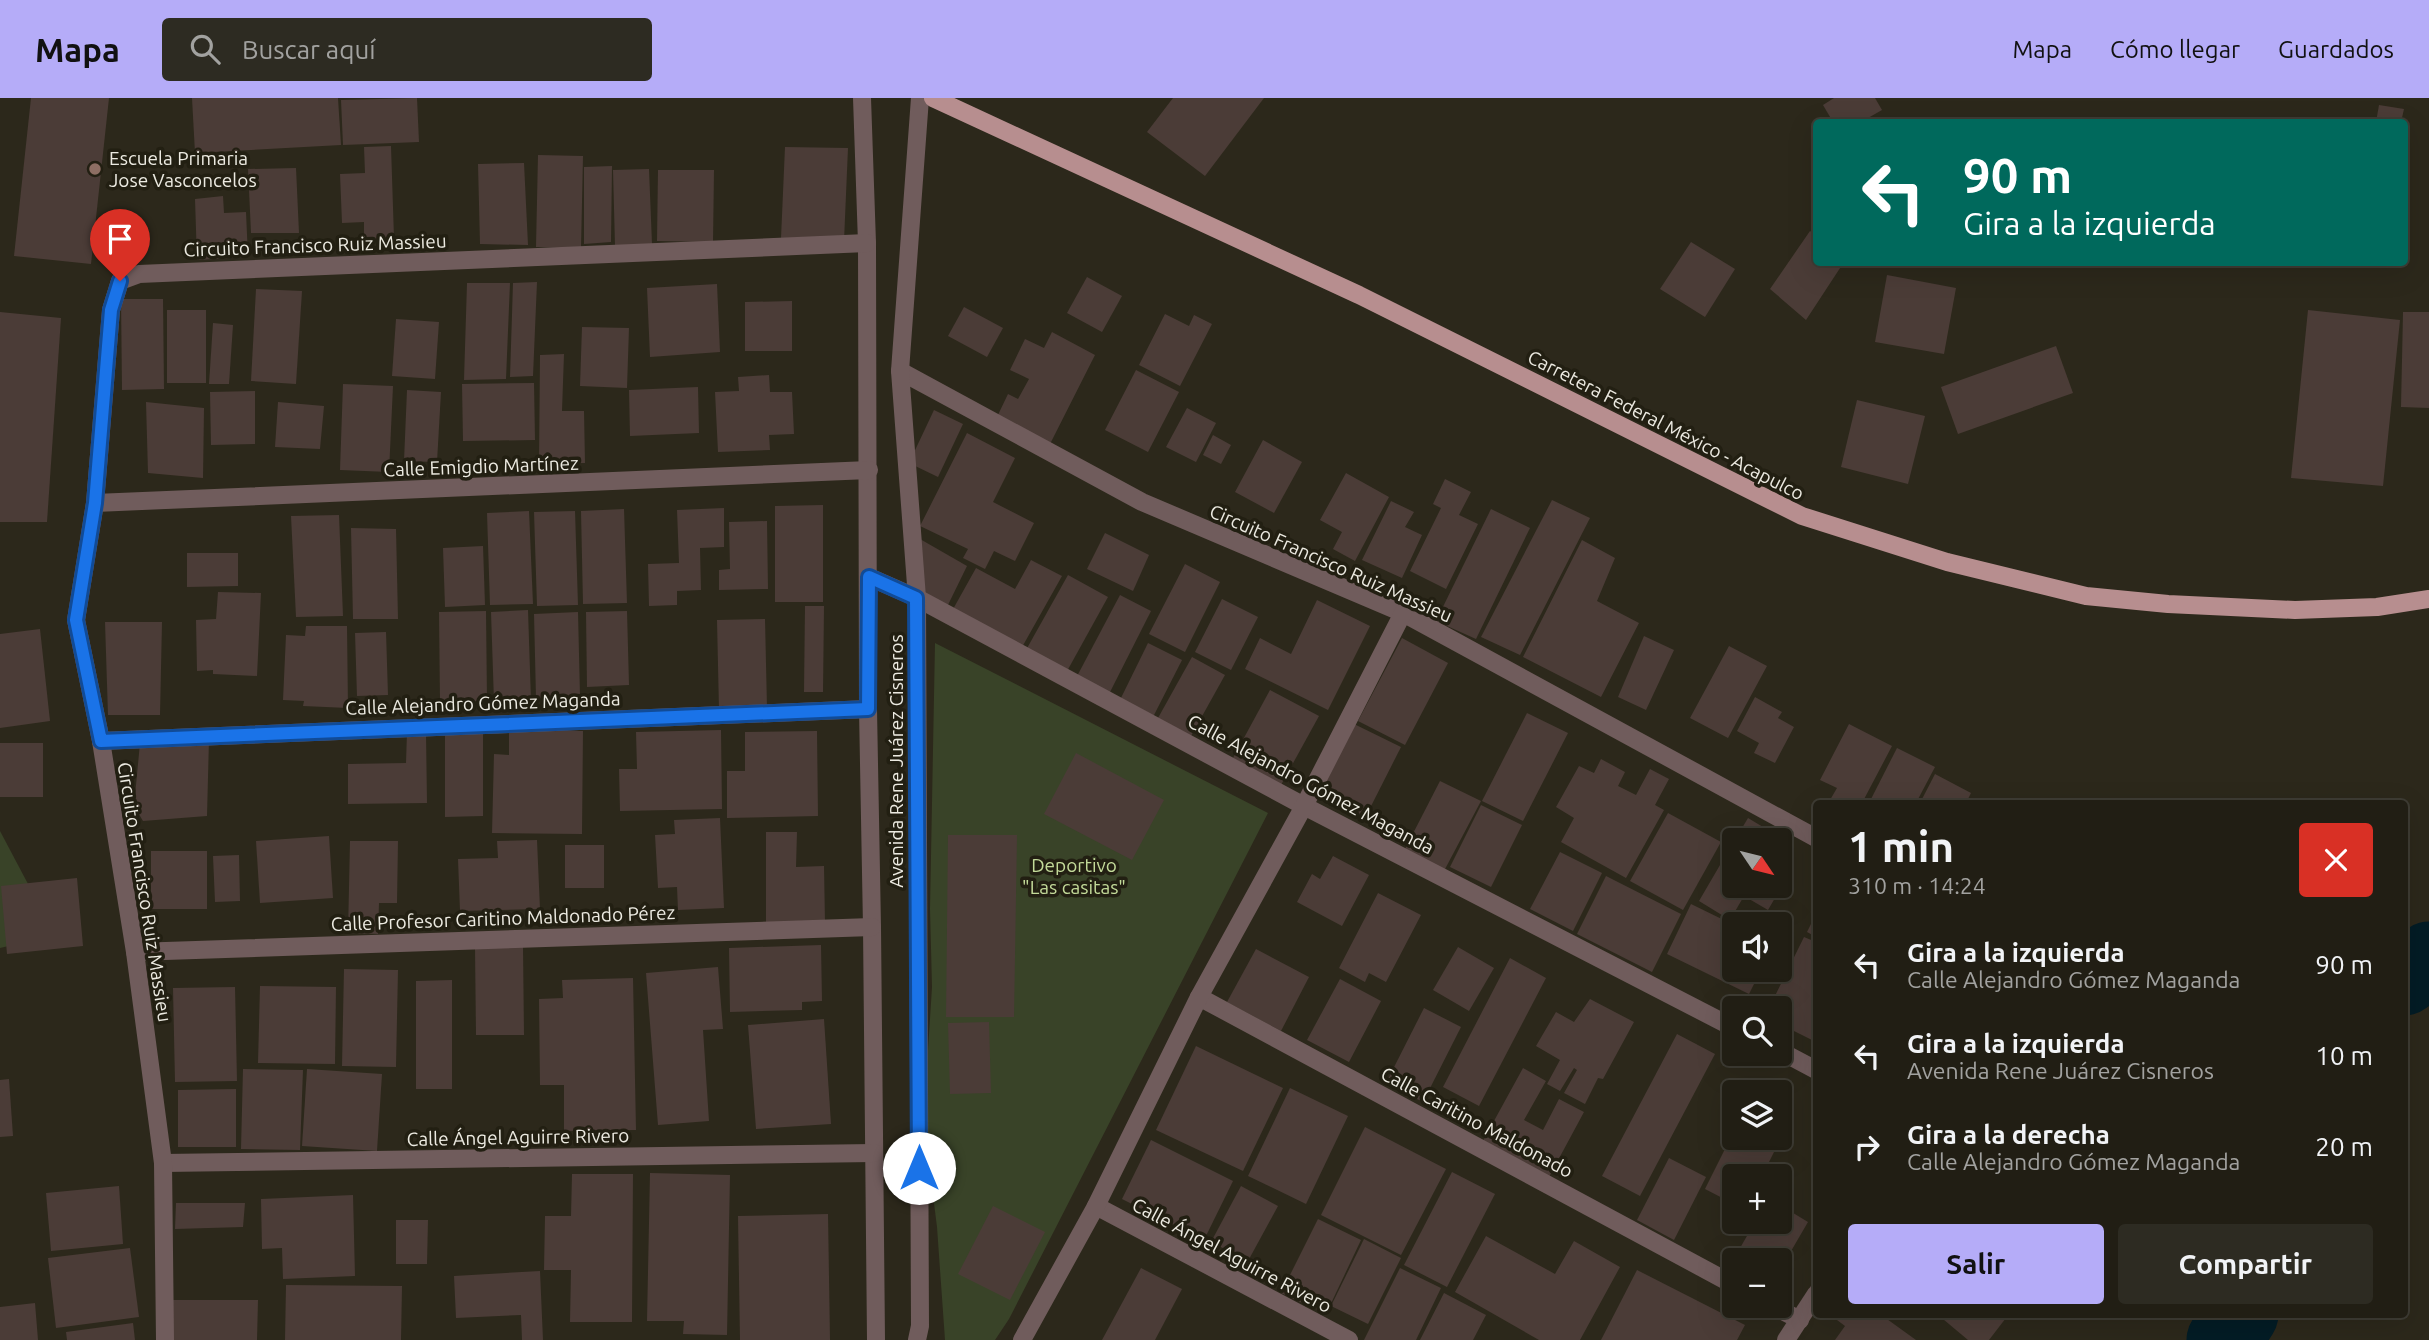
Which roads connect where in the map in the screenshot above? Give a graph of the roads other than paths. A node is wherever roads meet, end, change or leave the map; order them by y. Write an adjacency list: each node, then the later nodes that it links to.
1 (862, 98): 4 (street, Avenida Rene Juárez Cisneros)
2 (920, 98): 5 (street, Avenida Rene Juárez Cisneros)
3 (933, 98): 10 (main road, Carretera Federal México - Acapulco)
4 (867, 243): 6 (street, Avenida Rene Juárez Cisneros); 7 (street, Circuito Francisco Ruiz Massieu)
5 (900, 371): 9 (street, Avenida Rene Juárez Cisneros); 11 (street, Circuito Francisco Ruiz Massieu)
6 (869, 470): 7 (street, Calle Emigdio Martínez); 8 (street, Avenida Rene Juárez Cisneros)
7 (95, 503): 13 (street, Circuito Francisco Ruiz Massieu)
8 (869, 577): 9 (street, Calle Alejandro Gómez Maganda); 12 (street, Avenida Rene Juárez Cisneros)
9 (916, 598): 14 (street, Calle Alejandro Gómez Maganda); 31 (street, Avenida Rene Juárez Cisneros)
10 (2429, 599)
11 (1403, 613): 14 (street); 15 (street, Circuito Francisco Ruiz Massieu)
12 (868, 709): 13 (street, Calle Alejandro Gómez Maganda); 16 (street, Avenida Rene Juárez Cisneros)
13 (101, 741): 17 (street, Circuito Francisco Ruiz Massieu)
14 (1304, 806): 18 (street); 19 (street, Calle Alejandro Gómez Maganda)
15 (1813, 836)
16 (872, 927): 17 (street, Calle Profesor Caritino Maldonado Pérez); 22 (street, Avenida Rene Juárez Cisneros)
17 (135, 952): 23 (street, Circuito Francisco Ruiz Massieu)
18 (1199, 997): 24 (street); 25 (street, Calle Caritino Maldonado)
19 (1722, 1022)
20 (1792, 1057): 21 (street)
21 (1813, 1068)
22 (874, 1153): 23 (street, Calle Ángel Aguirre Rivero); 30 (street, Avenida Rene Juárez Cisneros)
23 (163, 1163): 29 (street, Circuito Francisco Ruiz Massieu)
24 (1096, 1206): 32 (street); 33 (street, Calle Ángel Aguirre Rivero)
25 (1722, 1279)
26 (1813, 1299): 28 (street)
27 (1792, 1316): 28 (street)
28 (1800, 1320): 34 (street)
29 (165, 1340)
30 (876, 1340)
31 (917, 1340)
32 (1022, 1340)
33 (1349, 1340)
34 (1786, 1340)

